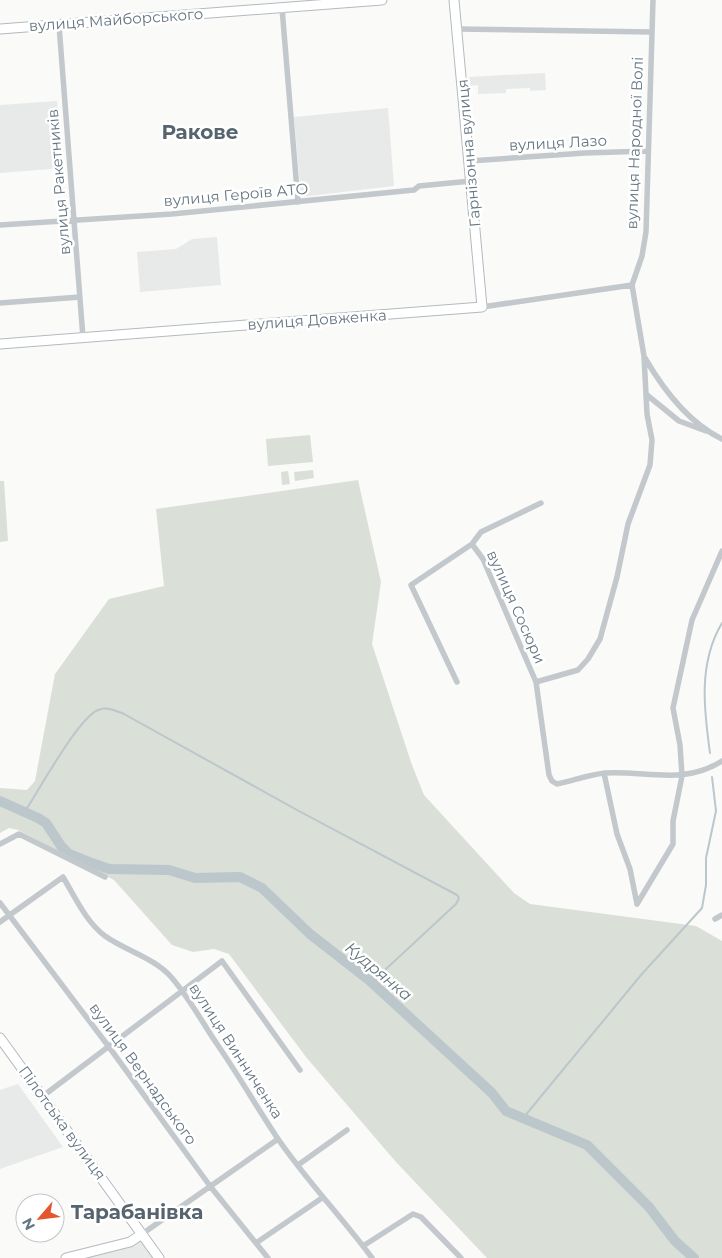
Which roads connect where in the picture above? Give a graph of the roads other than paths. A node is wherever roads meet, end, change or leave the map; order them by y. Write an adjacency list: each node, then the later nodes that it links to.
1 (382, 0): 4 (street, вулиця Майборського)
2 (454, 0): 7 (street, Гарнізонна вулиця)
3 (653, 0): 8 (street, вулиця Народної Волі)
4 (282, 8): 5 (street, вулиця Майборського); 12 (street)
5 (59, 25): 6 (street, вулиця Майборського); 13 (street, вулиця Ракетників)
6 (0, 29)
7 (457, 29): 8 (street); 10 (street, Гарнізонна вулиця)
8 (652, 32): 9 (street, вулиця Народної Волі)
9 (648, 151): 10 (street, вулиця Лазо); 15 (street, вулиця Народної Волі)
10 (469, 161): 11 (street, Гарнізонна вулиця)
11 (471, 181): 12 (street, вулиця Героїв АТО); 18 (street, Гарнізонна вулиця)
12 (298, 202): 13 (street, вулиця Героїв АТО)
13 (74, 221): 14 (street, вулиця Героїв АТО); 16 (street, вулиця Ракетників)
14 (0, 225)
15 (632, 285): 18 (street, вулиця Довженка); 21 (street)
16 (80, 296): 17 (street); 19 (street, вулиця Ракетників)
17 (0, 303)
18 (482, 307): 19 (street, вулиця Довженка)
19 (84, 338): 20 (street, вулиця Довженка)
20 (0, 344)
21 (644, 356): 22 (street); 23 (street)
22 (647, 395): 23 (street); 29 (street)
23 (708, 432): 24 (street)
24 (722, 438)
25 (541, 503): 26 (street)
26 (472, 544): 28 (street); 29 (street, вулиця Сосюри)
27 (722, 551): 32 (street)
28 (457, 682)
29 (536, 682): 31 (street, вулиця Сосюри)
30 (722, 761): 32 (street)
31 (604, 773): 32 (street); 32 (street)
32 (682, 776)
33 (0, 844): 34 (street)
34 (105, 877)
35 (0, 903): 36 (street, вулиця Вернадського)
36 (9, 915): 39 (street); 40 (street, вулиця Винниченка); 42 (street, вулиця Вернадського)
37 (722, 915): 38 (street)
38 (715, 919)
39 (0, 922)
40 (182, 991): 42 (street); 43 (street); 46 (street, вулиця Винниченка)
41 (0, 1038): 44 (street, Пілотська вулиця)
42 (109, 1047): 44 (street); 48 (street, вулиця Вернадського)
43 (300, 1070)
44 (43, 1096): 50 (street, Пілотська вулиця)
45 (347, 1130): 47 (street)
46 (278, 1139): 47 (street, вулиця Винниченка); 48 (street)
47 (298, 1165): 49 (street, вулиця Винниченка)
48 (210, 1186): 50 (street); 51 (street, вулиця Вернадського)
49 (322, 1198): 51 (street); 52 (street, вулиця Винниченка)
50 (142, 1234): 53 (street); 54 (street, Пілотська вулиця)
51 (256, 1243): 55 (street, вулиця Вернадського)
52 (363, 1246): 56 (street, вулиця Винниченка); 57 (street)
53 (66, 1258)
54 (159, 1258)
55 (268, 1258)
56 (372, 1258)
57 (461, 1258)

